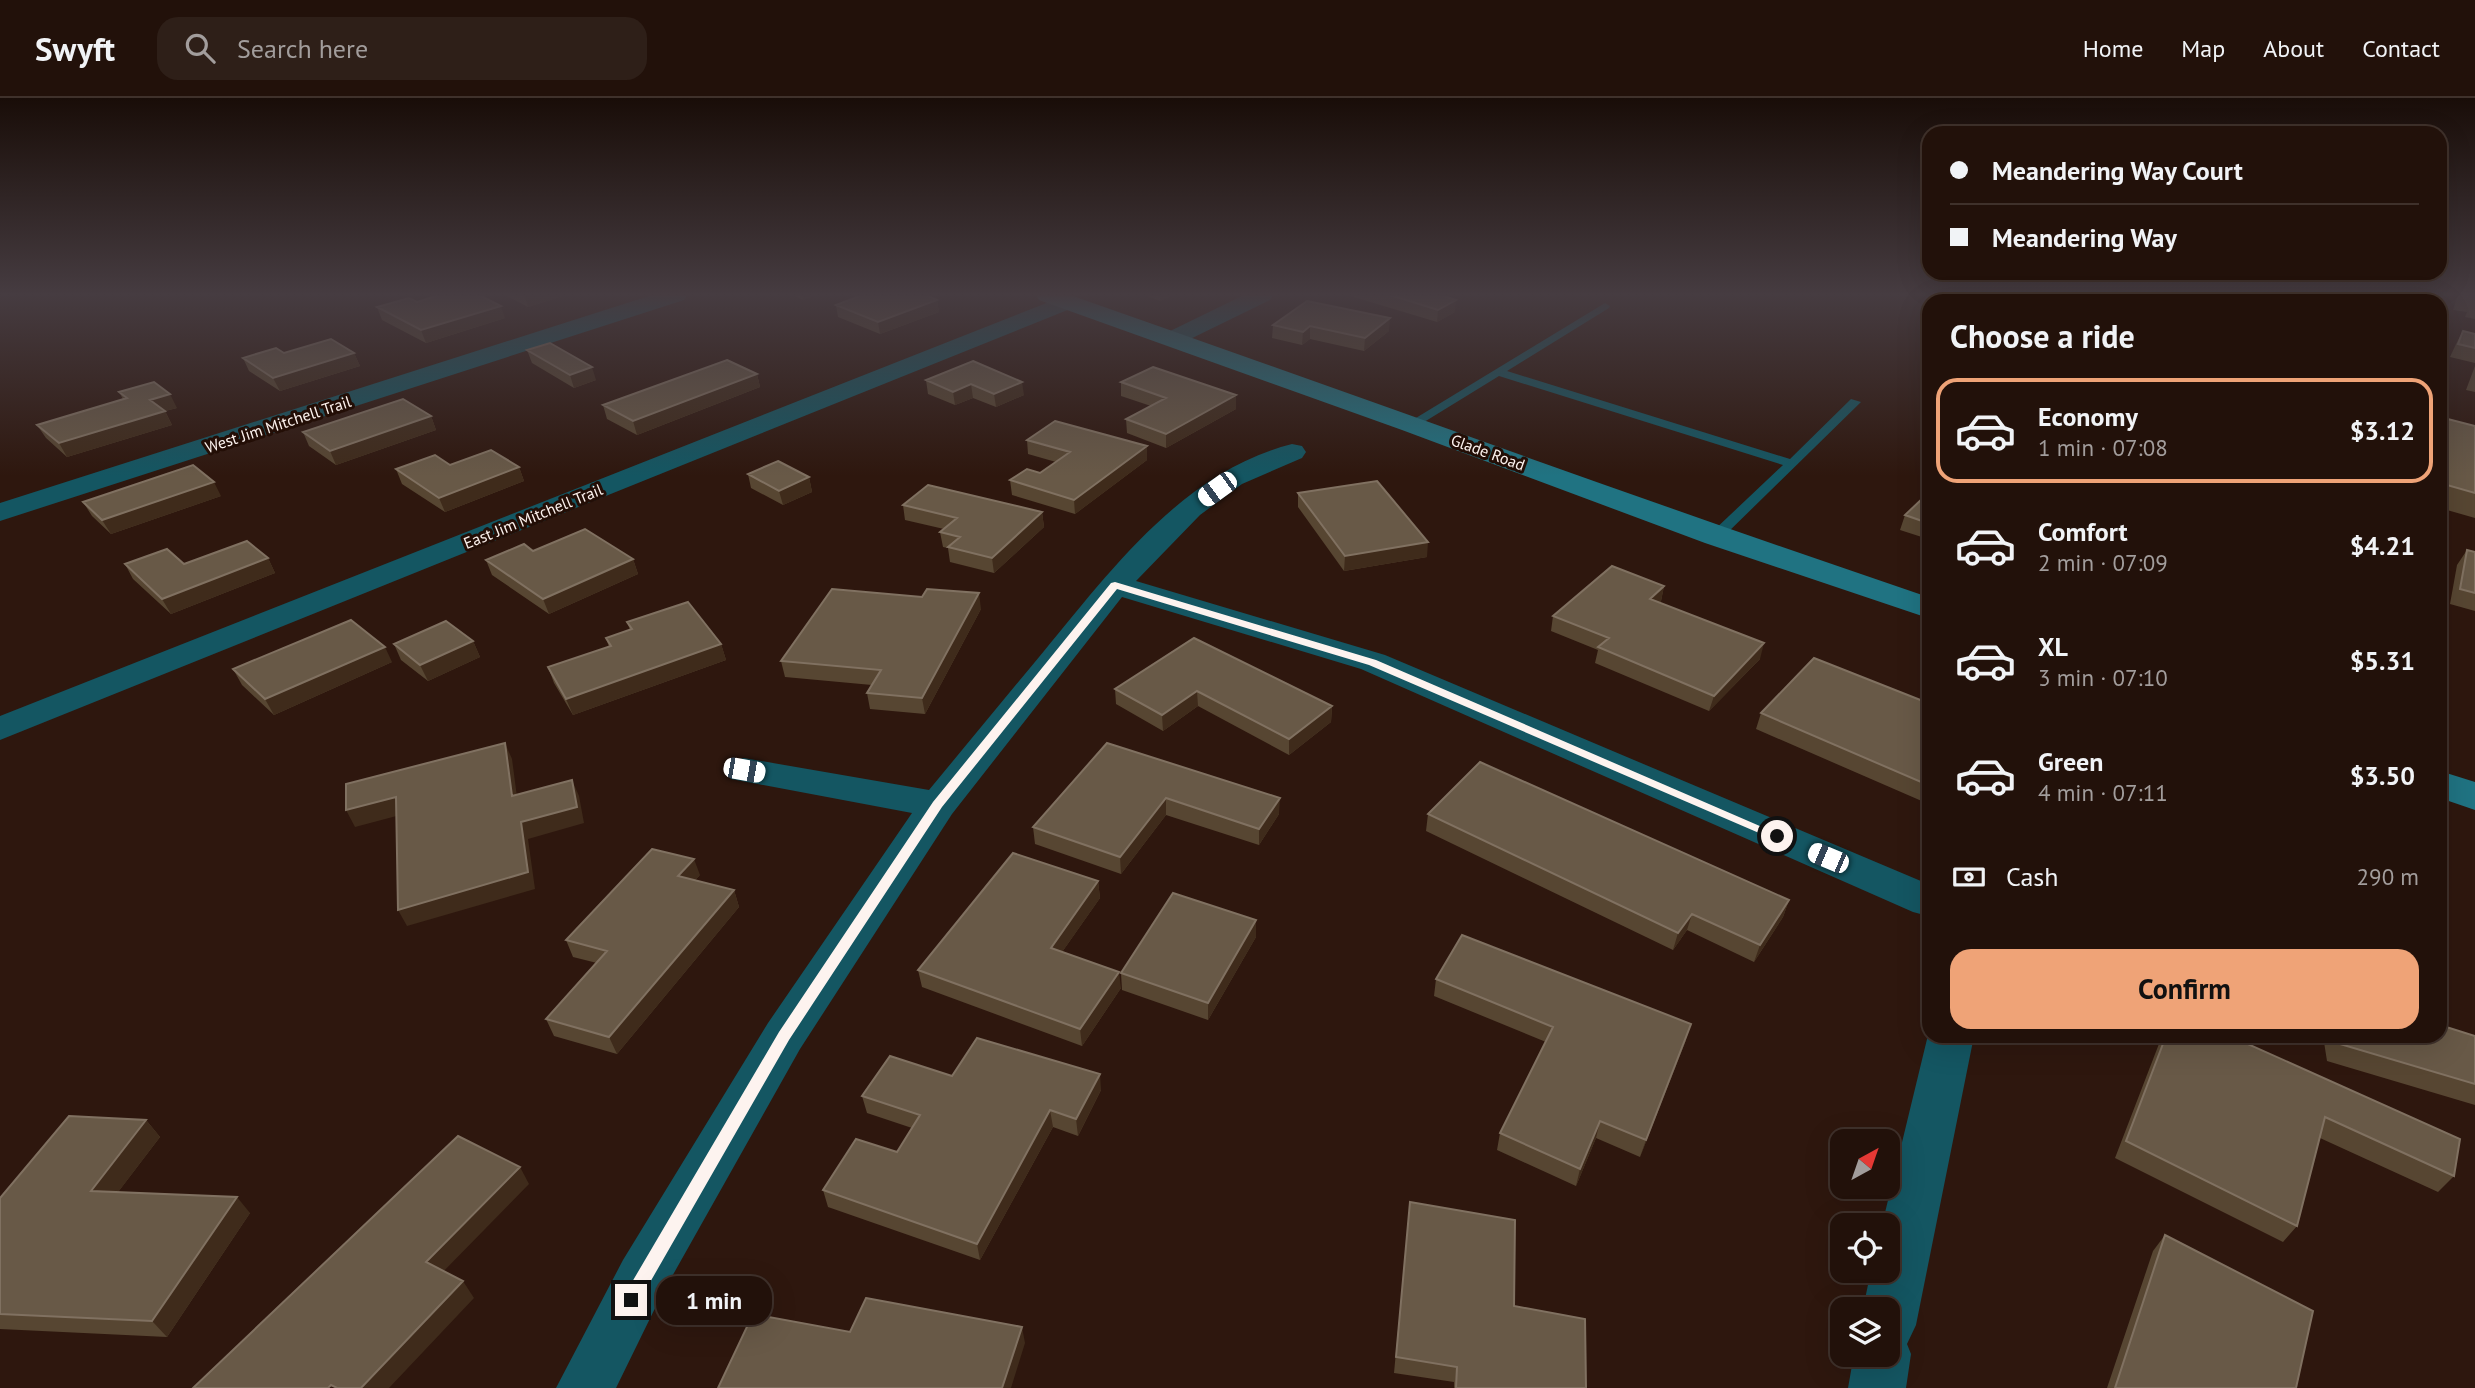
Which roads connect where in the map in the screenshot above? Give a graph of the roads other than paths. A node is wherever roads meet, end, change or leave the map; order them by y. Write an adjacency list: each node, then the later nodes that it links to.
1 (488, 355): 10 (street, West Jim Mitchell Trail)
2 (919, 355): 14 (street, East Jim Mitchell Trail)
3 (1218, 355): 7 (main road, Glade Road)
4 (1525, 355): 5 (lane)
5 (1498, 372): 7 (lane); 9 (lane)
6 (1855, 402): 9 (lane)
7 (1412, 424): 11 (main road, Glade Road)
8 (1292, 452): 12 (street)
9 (1792, 464): 11 (lane)
10 (0, 512)
11 (1716, 536): 13 (main road, Glade Road)
12 (1115, 585): 20 (street); 21 (street)
13 (1922, 606)
14 (0, 729)
15 (744, 770): 20 (street)
16 (2447, 771): 17 (main road)
17 (2475, 780)
18 (2447, 787): 19 (main road)
19 (2475, 797)
20 (938, 805): 25 (street)
21 (1922, 898)
22 (1949, 1043): 23 (street)
23 (1894, 1297)
24 (1881, 1367): 26 (street)
25 (585, 1388)
26 (1877, 1388)

